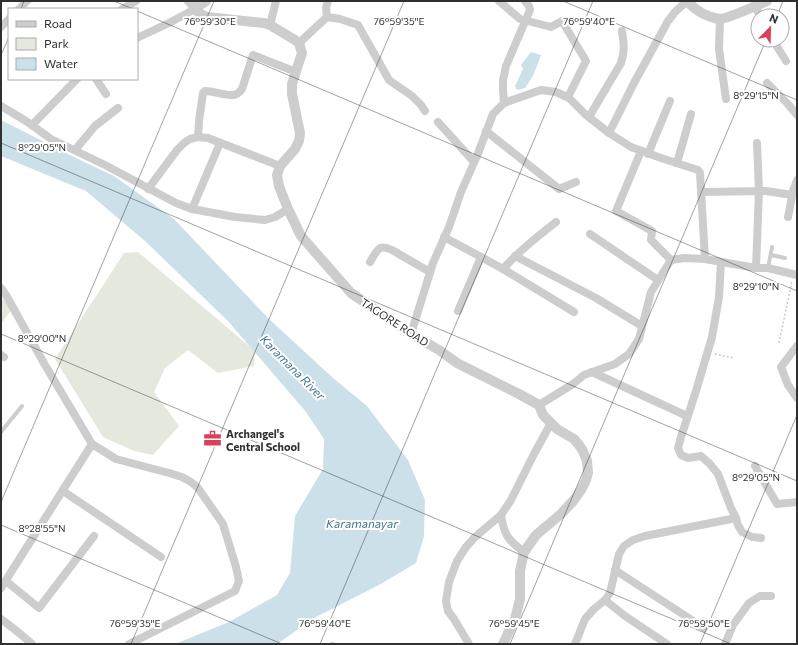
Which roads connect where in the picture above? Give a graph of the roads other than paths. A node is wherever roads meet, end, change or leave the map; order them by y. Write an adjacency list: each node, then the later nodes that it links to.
1 (28, 1): 12 (street)
2 (136, 1): 13 (street)
3 (206, 1): 10 (street)
4 (276, 1): 17 (street)
5 (328, 1): 14 (street)
6 (499, 1): 16 (street)
7 (525, 1): 16 (street)
8 (687, 1): 15 (street); 41 (street)
9 (767, 1): 11 (street)
10 (192, 5): 17 (street); 19 (street)
11 (755, 6): 15 (street)
12 (20, 8)
13 (124, 8)
14 (327, 17): 20 (street); 34 (street)
15 (720, 19): 29 (street)
16 (525, 21): 28 (street); 31 (street)
17 (270, 24): 20 (street)
18 (622, 31): 37 (street)
19 (138, 38)
20 (299, 43): 23 (street)
21 (778, 48): 22 (street)
22 (786, 61)
23 (296, 72): 42 (street); 49 (street)
24 (76, 80): 39 (street)
25 (97, 80): 27 (street)
26 (766, 83): 36 (street)
27 (106, 94)
28 (568, 97): 31 (street); 37 (street)
29 (726, 99)
30 (670, 101): 46 (street)
31 (504, 103): 40 (street)
32 (1, 106): 39 (street)
33 (118, 108): 45 (street)
34 (425, 111)
35 (691, 114): 48 (street)
36 (797, 115)
37 (589, 117): 41 (street)
38 (438, 122): 47 (street)
39 (32, 125): 45 (street)
40 (486, 131): 47 (street); 51 (street)
41 (609, 133): 46 (street)
42 (198, 137): 43 (street); 52 (street)
43 (220, 143): 49 (street); 56 (street)
44 (757, 143): 53 (street)
45 (74, 150): 52 (street)
46 (645, 152): 48 (street); 68 (street)
47 (474, 162): 61 (street)
48 (677, 163): 54 (street)
49 (280, 166): 57 (street, TAGORE ROAD)
50 (797, 180): 55 (street)
51 (576, 182)
52 (148, 188): 56 (street)
53 (759, 190): 54 (street); 55 (street); 71 (street)
54 (701, 192): 67 (street)
55 (792, 195): 58 (street)
56 (192, 209): 57 (street)
57 (288, 209): 81 (street, TAGORE ROAD)
58 (788, 216)
59 (556, 222): 64 (street)
60 (590, 234): 76 (street)
61 (444, 237): 65 (street); 74 (street)
62 (772, 247): 63 (lane)
63 (771, 255): 66 (lane); 72 (lane)
64 (515, 256): 73 (street); 80 (street)
65 (481, 257): 73 (street); 78 (street)
66 (785, 258)
67 (705, 259): 68 (street); 70 (street)
68 (671, 260): 76 (street)
69 (370, 262): 74 (street)
70 (721, 262): 71 (street); 87 (street)
71 (756, 268): 72 (street)
72 (768, 268): 75 (street)
73 (503, 269): 79 (street)
74 (430, 272): 81 (street)
75 (795, 275)
76 (658, 280): 80 (street)
77 (1, 288): 90 (street)
78 (458, 311)
79 (574, 312)
80 (642, 326): 83 (street)
81 (411, 334): 85 (street, TAGORE ROAD)
82 (797, 346): 84 (street)
83 (592, 372): 85 (street); 87 (street)
84 (797, 398)
85 (539, 405): 88 (street, TAGORE ROAD)
86 (22, 406): 89 (lane)
87 (687, 416): 95 (street)
88 (551, 423): 94 (street); 98 (street, TAGORE ROAD)
89 (1, 432)
90 (92, 444): 92 (street); 108 (street)
91 (755, 466): 93 (street)
92 (63, 492): 99 (street); 101 (street)
93 (797, 502)
94 (501, 515): 98 (street); 109 (street)
95 (736, 518): 97 (street); 100 (street)
96 (94, 536): 101 (street)
97 (761, 538)
98 (524, 552): 110 (street, TAGORE ROAD)
99 (161, 557)
100 (615, 570): 104 (street); 106 (street)
101 (6, 581): 102 (street)
102 (1, 588)
103 (771, 596): 113 (street)
104 (605, 600): 111 (street); 112 (street)
105 (1, 619): 107 (street)
106 (704, 628)
107 (32, 644)
108 (129, 644)
109 (469, 644)
110 (503, 644)
111 (575, 644)
112 (667, 644)
113 (725, 644)

